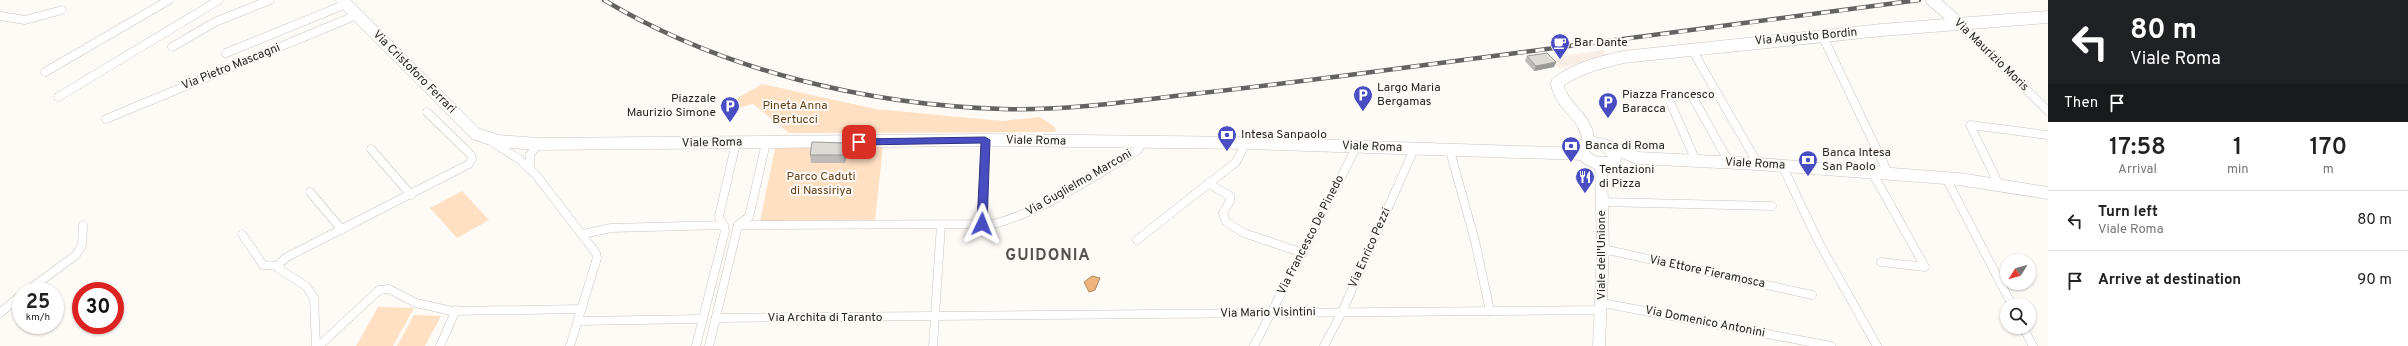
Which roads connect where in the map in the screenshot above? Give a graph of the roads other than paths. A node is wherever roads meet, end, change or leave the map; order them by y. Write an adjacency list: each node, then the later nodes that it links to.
1 (169, 0): 15 (street)
2 (220, 0): 17 (street)
3 (270, 0): 12 (street)
4 (1932, 0): 10 (main road, Via Maurizio Moris)
5 (344, 2): 7 (main road, Via Cristoforo Ferrari); 14 (street)
6 (62, 10): 8 (street)
7 (357, 15): 21 (street, Via Pietro Mascagni); 24 (main road, Via Cristoforo Ferrari)
8 (0, 16)
9 (2048, 17): 10 (main road, Via Augusto Bordin)
10 (1961, 25): 11 (main road, Via Augusto Bordin); 19 (street, Via Maurizio Moris)
11 (1822, 35): 13 (main road, Via Augusto Bordin); 44 (street)
12 (172, 47)
13 (1691, 48): 23 (main road, Via Augusto Bordin); 40 (street)
14 (226, 53)
15 (45, 72)
16 (1691, 94): 38 (street)
17 (58, 97)
18 (1671, 104): 37 (street)
19 (2048, 111)
20 (427, 112): 50 (street)
21 (106, 119)
22 (2048, 135): 47 (street)
23 (1588, 137): 31 (main road, Viale Roma); 36 (main road)
24 (489, 140): 30 (main road, Viale Roma); 42 (street)
25 (985, 140): 26 (main road, Viale Roma); 28 (main road, Viale Roma); 53 (street)
26 (1142, 142): 29 (main road, Viale Roma); 53 (street, Via Guglielmo Marconi)
27 (736, 143): 28 (main road, Viale Roma); 30 (main road, Viale Roma); 55 (street)
28 (766, 143): 56 (street)
29 (1246, 143): 32 (main road, Viale Roma); 46 (street)
30 (538, 144): 42 (street)
31 (1606, 145): 37 (main road, Viale Roma); 39 (main road)
32 (1358, 146): 34 (main road, Viale Roma); 63 (street, Via Francesco De Pinedo)
33 (371, 149): 50 (street)
34 (1414, 149): 35 (main road, Viale Roma); 75 (street, Via Enrico Pezzi)
35 (1450, 151): 36 (main road, Viale Roma); 73 (street)
36 (1583, 154): 39 (main road, Viale Roma)
37 (1696, 161): 38 (main road, Viale Roma)
38 (1729, 162): 40 (main road, Viale Roma)
39 (1601, 164): 51 (main road, Viale dell'Unione)
40 (1758, 164): 41 (main road, Viale Roma)
41 (1782, 165): 43 (main road, Viale Roma); 93 (street)
42 (530, 169): 60 (street)
43 (1872, 172): 44 (main road, Viale Roma); 64 (street)
44 (1888, 173): 45 (main road, Viale Roma)
45 (1946, 178): 47 (main road, Viale Roma); 68 (street)
46 (1208, 183): 61 (street); 63 (street)
47 (1999, 185): 49 (main road, Viale Roma)
48 (310, 192): 58 (street)
49 (2048, 193)
50 (411, 195): 58 (street)
51 (1602, 202): 52 (street); 62 (main road, Viale dell'Unione)
52 (1772, 206)
53 (982, 224): 57 (street, Via Guglielmo Marconi)
54 (83, 225): 66 (street)
55 (724, 225): 60 (street); 78 (street)
56 (738, 225): 57 (street, Via Guglielmo Marconi); 79 (street)
57 (941, 225): 77 (street)
58 (342, 230): 65 (street)
59 (242, 234): 65 (street)
60 (583, 234): 71 (street)
61 (1137, 240)
62 (1603, 249): 67 (street, Via Ettore Fieramosca); 70 (main road, Viale dell'Unione)
63 (1303, 253): 76 (street, Via Francesco De Pinedo)
64 (1881, 262)
65 (279, 266): 82 (street)
66 (39, 282)
67 (1812, 295)
68 (2008, 298)
69 (12, 302): 74 (street)
70 (1602, 307): 73 (street, Via Mario Visintini); 91 (main road, Viale dell'Unione); 92 (street, Via Domenico Antonini)
71 (582, 309): 72 (street); 80 (street)
72 (456, 310): 83 (street); 84 (street)
73 (1490, 311): 75 (street, Via Mario Visintini)
74 (0, 312)
75 (1342, 312): 76 (street, Via Mario Visintini); 90 (street, Via Enrico Pezzi)
76 (1271, 313): 77 (street, Via Mario Visintini); 89 (street, Via Francesco De Pinedo)
77 (934, 317): 79 (street, Via Archita di Taranto); 88 (street)
78 (702, 318): 80 (street); 86 (street)
79 (716, 318): 87 (street)
80 (578, 321): 85 (street)
81 (2027, 334): 94 (street)
82 (316, 346)
83 (319, 346)
84 (440, 346)
85 (570, 346)
86 (696, 346)
87 (709, 346)
88 (933, 346)
89 (1254, 346)
90 (1324, 346)
91 (1599, 346)
92 (1831, 346)
93 (1877, 346)
94 (2033, 346)

